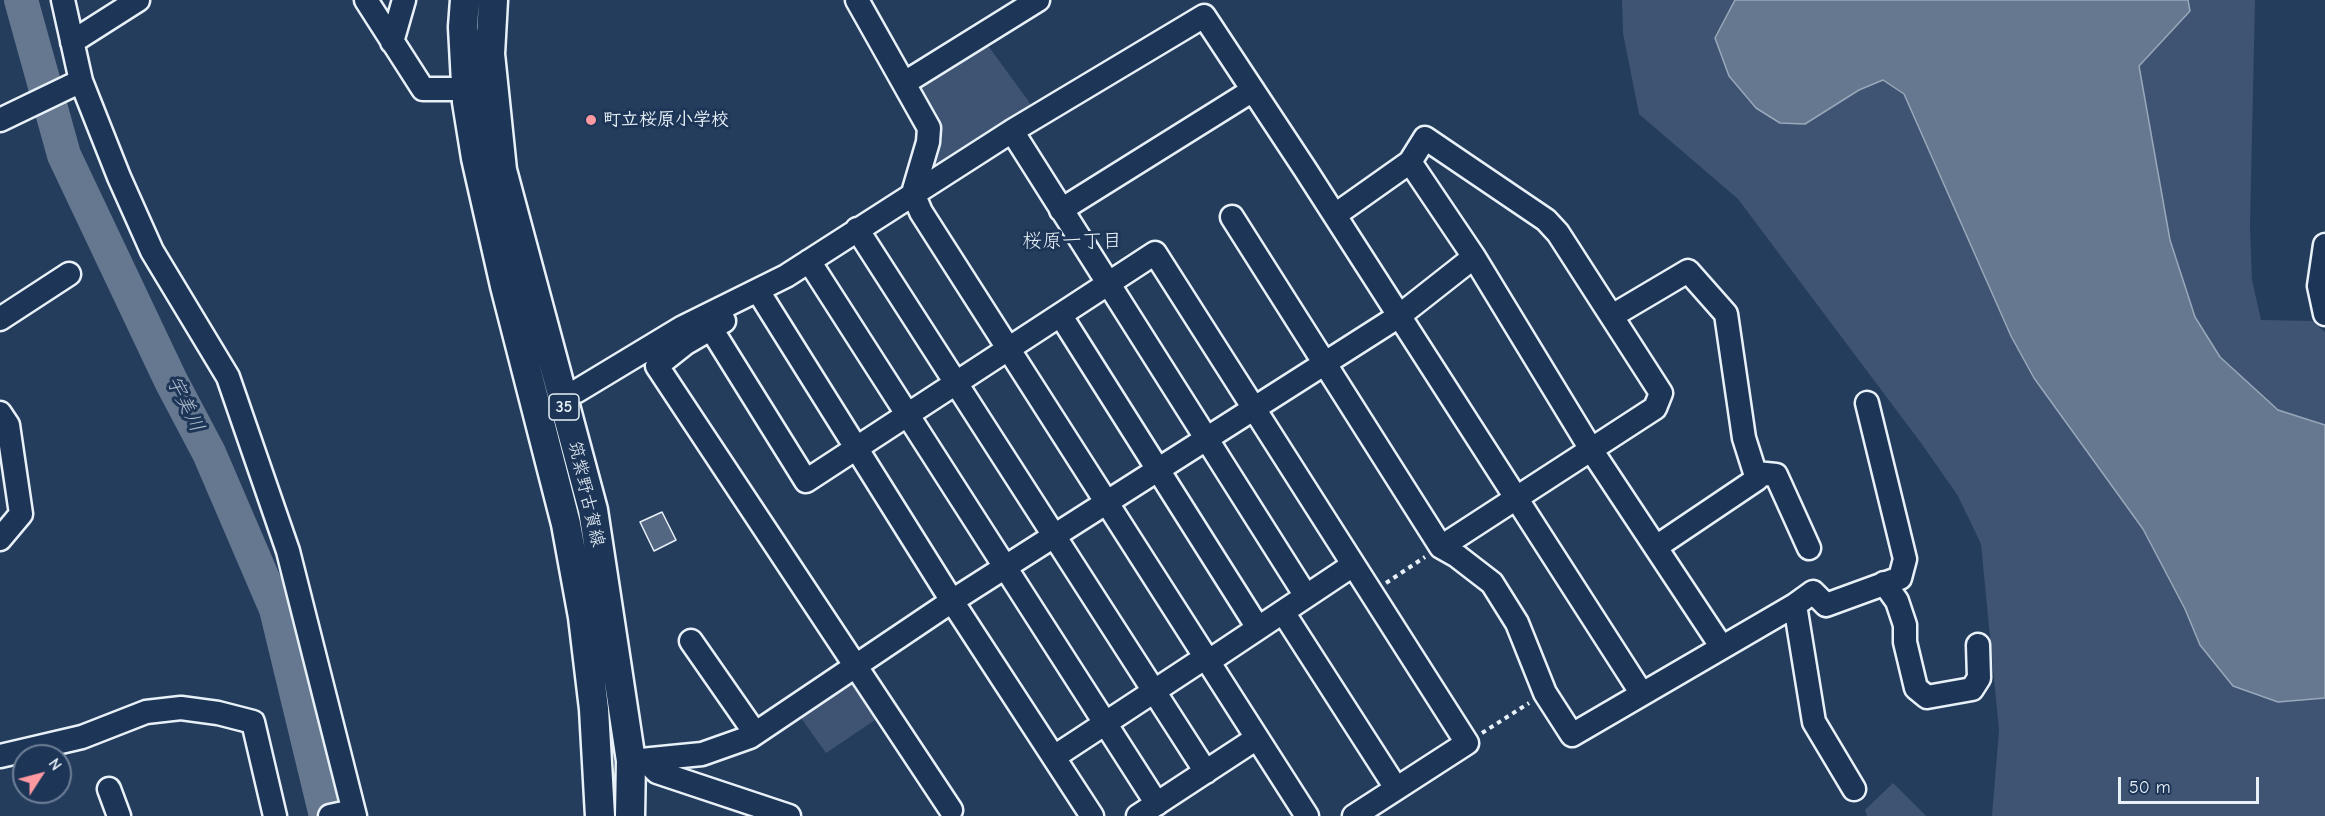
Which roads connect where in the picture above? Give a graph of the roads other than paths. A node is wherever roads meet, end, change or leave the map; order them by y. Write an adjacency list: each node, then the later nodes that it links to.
1 (63, 0): 10 (street)
2 (115, 0): 10 (street)
3 (138, 0): 10 (street)
4 (366, 0): 11 (street)
5 (404, 0): 11 (street)
6 (465, 0): 14 (main road, 筑紫野古賀線 / 35)
7 (493, 0): 40 (main road, 筑紫野古賀線 / 35)
8 (858, 0): 12 (street)
9 (1038, 0): 12 (street)
10 (70, 36): 13 (street)
11 (392, 42): 14 (street)
12 (906, 82): 19 (street)
13 (74, 84): 16 (street); 85 (street)
14 (467, 89): 88 (main road, 筑紫野古賀線 / 35)
15 (1253, 90): 17 (street); 20 (street); 21 (street)
16 (8, 116)
17 (1012, 131): 19 (street); 20 (street)
18 (1410, 162): 21 (street); 25 (street); 34 (street)
19 (913, 193): 23 (street); 37 (street)
20 (1061, 210): 28 (street)
21 (1335, 215): 33 (street)
22 (1232, 217): 38 (street)
23 (857, 229): 26 (street); 39 (street)
24 (2325, 245): 31 (street)
25 (1474, 257): 33 (street); 47 (street)
26 (809, 261): 29 (street); 44 (street)
27 (69, 274): 35 (street)
28 (1108, 285): 32 (street); 42 (street); 45 (street)
29 (758, 291): 30 (street); 46 (street)
30 (735, 302): 36 (street); 40 (street)
31 (2325, 314)
32 (1061, 316): 37 (street); 48 (street)
33 (1399, 316): 38 (street); 50 (street)
34 (1612, 316): 47 (street); 49 (street)
35 (0, 319)
36 (712, 330): 46 (street); 69 (street)
37 (1008, 351): 39 (street); 51 (street)
38 (1325, 362): 42 (street); 54 (street)
39 (956, 384): 44 (street); 52 (street)
40 (561, 396): 77 (main road, 筑紫野古賀線 / 35)
41 (1867, 403): 59 (street)
42 (1254, 407): 45 (street); 57 (street)
43 (0, 413): 53 (street)
44 (908, 415): 46 (street); 58 (street)
45 (1205, 438): 48 (street); 60 (street)
46 (857, 448): 61 (street)
47 (1592, 451): 50 (street); 55 (street)
48 (1158, 469): 51 (street); 64 (street)
49 (1756, 473): 55 (street); 56 (street)
50 (1518, 498): 54 (street); 71 (street)
51 (1105, 503): 52 (street); 68 (street)
52 (1053, 536): 58 (street); 70 (street)
53 (0, 539)
54 (1441, 547): 71 (street)
55 (1656, 547): 67 (street)
56 (1809, 548)
57 (1353, 565): 60 (street); 79 (street)
58 (1005, 567): 61 (street); 72 (street)
59 (1884, 583): 62 (street); 66 (street)
60 (1306, 596): 63 (street)
61 (952, 601): 69 (street); 76 (street)
62 (1795, 605): 67 (street); 81 (street)
63 (1283, 612): 64 (street); 79 (street)
64 (1258, 628): 68 (street)
65 (691, 641): 73 (street)
66 (1978, 645)
67 (1721, 646): 71 (street)
68 (1207, 659): 70 (street); 74 (street)
69 (856, 665): 73 (street); 83 (street)
70 (1153, 691): 72 (street); 78 (street)
71 (1642, 694)
72 (1105, 722): 76 (street); 84 (street)
73 (755, 733): 77 (street)
74 (1257, 738): 78 (street); 92 (street)
75 (0, 756): 87 (street)
76 (1054, 757): 91 (street)
77 (638, 761): 82 (street); 89 (main road, 筑紫野古賀線 / 35)
78 (1206, 772): 84 (street)
79 (1396, 788): 93 (street)
80 (109, 789): 86 (street)
81 (1854, 789)
82 (732, 807): 90 (street)
83 (951, 810)
84 (1148, 810)
85 (345, 814)
86 (119, 816)
87 (276, 816)
88 (600, 816)
89 (630, 816)
90 (789, 816)
91 (1092, 816)
92 (1307, 816)
93 (1354, 816)

